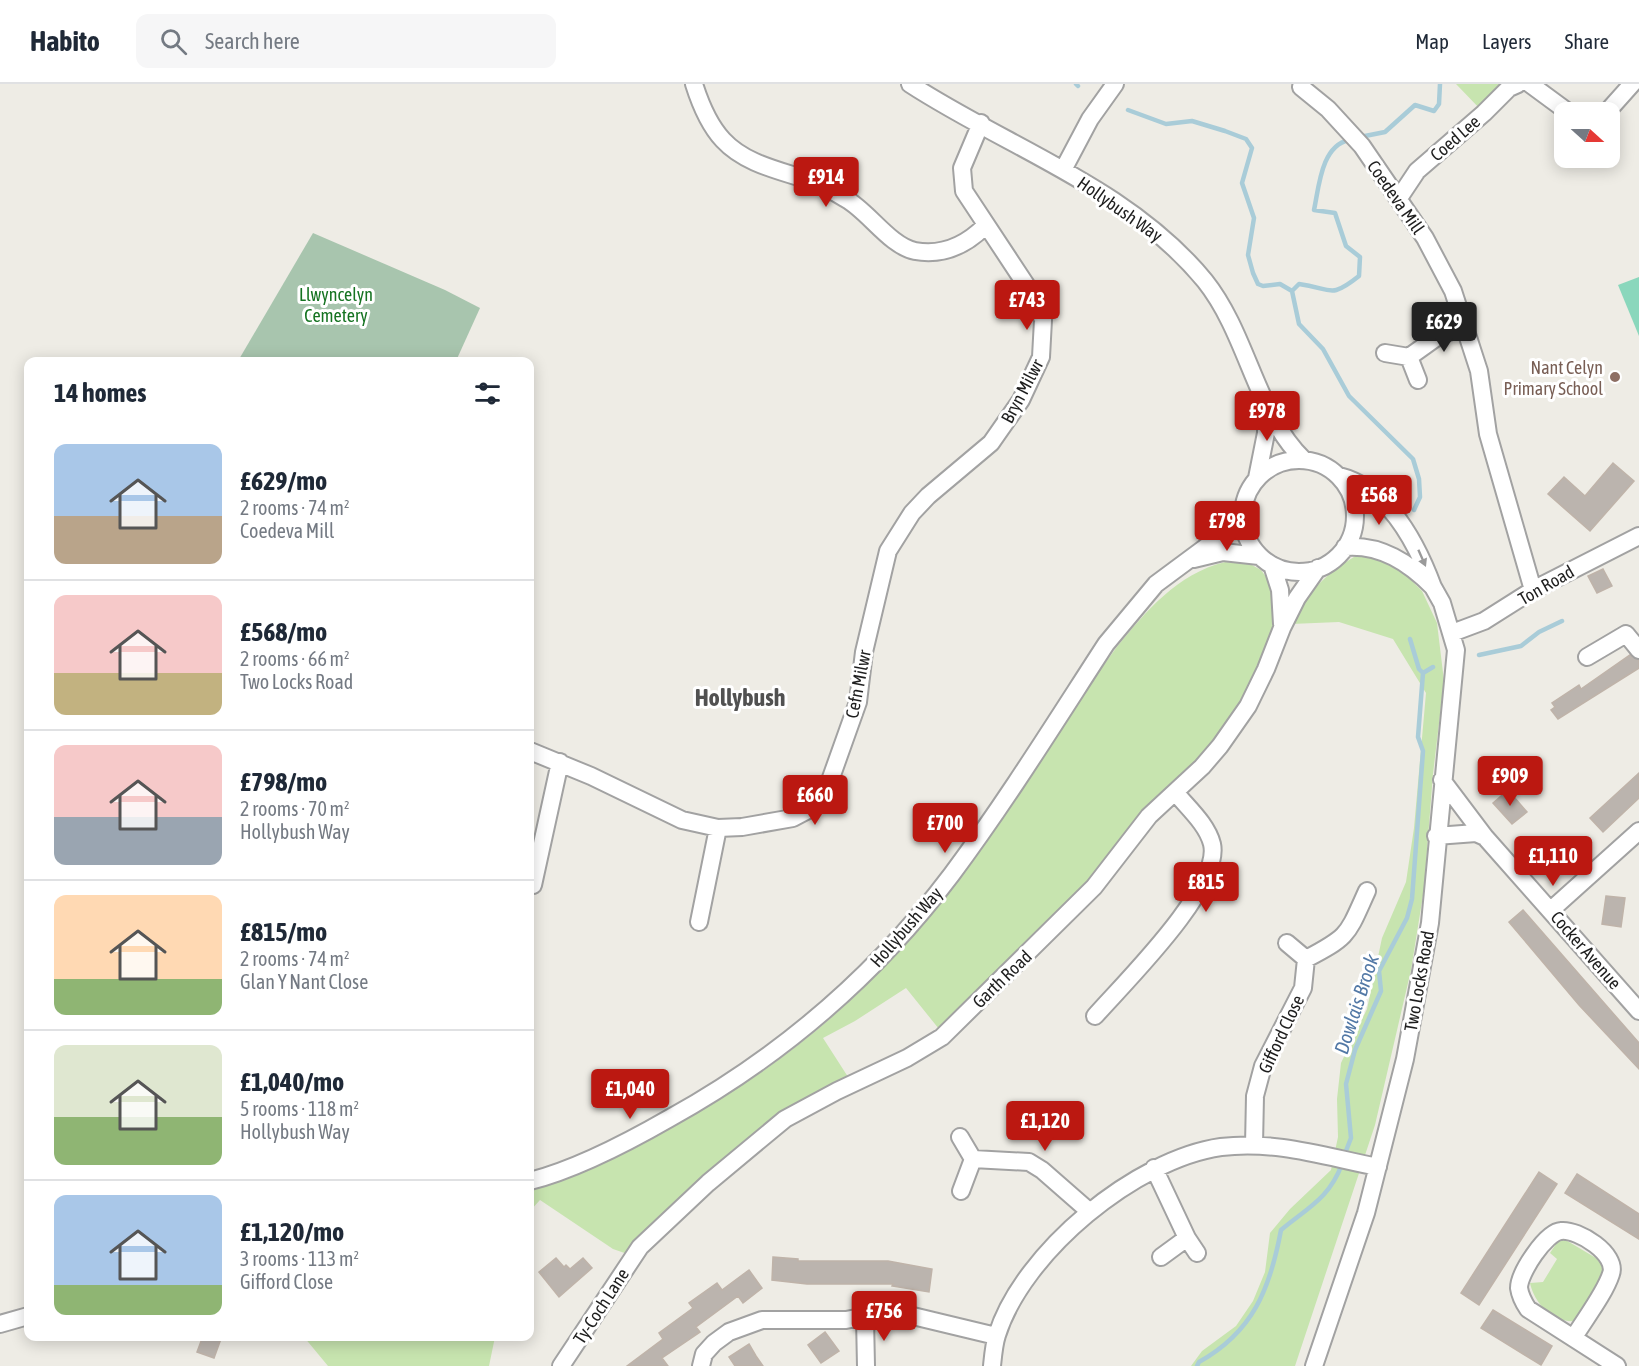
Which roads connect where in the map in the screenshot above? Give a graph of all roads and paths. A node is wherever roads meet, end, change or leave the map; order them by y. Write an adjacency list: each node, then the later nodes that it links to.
1 (694, 84): 13 (street)
2 (910, 84): 10 (street, Hollybush Way)
3 (1115, 84): 11 (street)
4 (1518, 84): 12 (street, Coed Lee)
5 (1530, 84): 8 (street)
6 (1632, 84): 9 (street)
7 (1300, 87): 12 (street, Coedeva Mill)
8 (1554, 102)
9 (1616, 102)
10 (981, 123): 11 (street, Hollybush Way); 13 (street, Bryn Milwr)
11 (1063, 170): 18 (street, Hollybush Way)
12 (1399, 198): 14 (street, Coedeva Mill)
13 (985, 226): 23 (street, Bryn Milwr)
14 (1465, 325): 16 (street); 30 (street, Coedeva Mill)
15 (1385, 353): 16 (street)
16 (1409, 357): 17 (street)
17 (1418, 380)
18 (1265, 399): 19 (street, Hollybush Way); 21 (street, Hollybush Way)
19 (1304, 460): 20 (street, Hollybush Way); 21 (street)
20 (1338, 475): 25 (street); 29 (street, Two Locks Road, one-way to 29)
21 (1257, 478): 22 (street, Hollybush Way)
22 (1243, 511): 26 (street); 27 (street, Hollybush Way)
23 (899, 530): 39 (street, Cefn Milwr)
24 (1639, 536): 30 (street, Ton Road)
25 (1345, 547): 28 (street); 29 (street, Two Locks Road)
26 (1265, 560): 27 (street, Hollybush Way); 28 (street, Hollybush Way); 31 (street, Garth Road)
27 (1184, 562): 56 (street, Hollybush Way)
28 (1318, 568): 31 (street, Garth Road)
29 (1434, 587): 32 (street, Two Locks Road)
30 (1533, 590): 32 (street, Ton Road)
31 (1282, 628): 38 (street, Garth Road)
32 (1452, 633): 37 (street, Two Locks Road)
33 (1639, 650): 34 (street)
34 (1587, 657)
35 (534, 752): 36 (street, Cefn Milwr)
36 (560, 762): 39 (street, Cefn Milwr); 43 (street)
37 (1442, 780): 41 (street, Two Locks Road); 42 (street, Cocker Avenue)
38 (1175, 792): 50 (street); 60 (street, Garth Road)
39 (718, 828): 46 (street)
40 (1639, 831): 45 (street)
41 (1436, 836): 42 (street); 55 (street, Two Locks Road)
42 (1485, 837): 45 (street, Cocker Avenue)
43 (534, 880)
44 (1367, 891): 48 (street)
45 (1551, 910): 49 (street, Cocker Avenue)
46 (699, 922)
47 (1287, 943): 48 (street)
48 (1306, 959): 52 (street, Gifford Close)
49 (1639, 1011)
50 (1095, 1016)
51 (960, 1137): 53 (street)
52 (1254, 1145): 54 (street); 55 (street)
53 (973, 1159): 57 (street); 58 (street)
54 (1154, 1167): 58 (street); 59 (street)
55 (1378, 1167): 73 (street, Two Locks Road)
56 (534, 1179)
57 (961, 1191)
58 (1090, 1212): 66 (street)
59 (1187, 1238): 61 (street); 62 (street)
60 (640, 1247): 69 (street, Ty-Coch Lane)
61 (1197, 1254)
62 (1161, 1257)
63 (24, 1317): 65 (street)
64 (865, 1318): 66 (street); 70 (street); 71 (street)
65 (0, 1324)
66 (996, 1336): 72 (street)
67 (1574, 1337): 67 (street); 68 (street)
68 (1608, 1364)
69 (561, 1366)
70 (701, 1366)
71 (866, 1366)
72 (992, 1366)
73 (1314, 1366)

